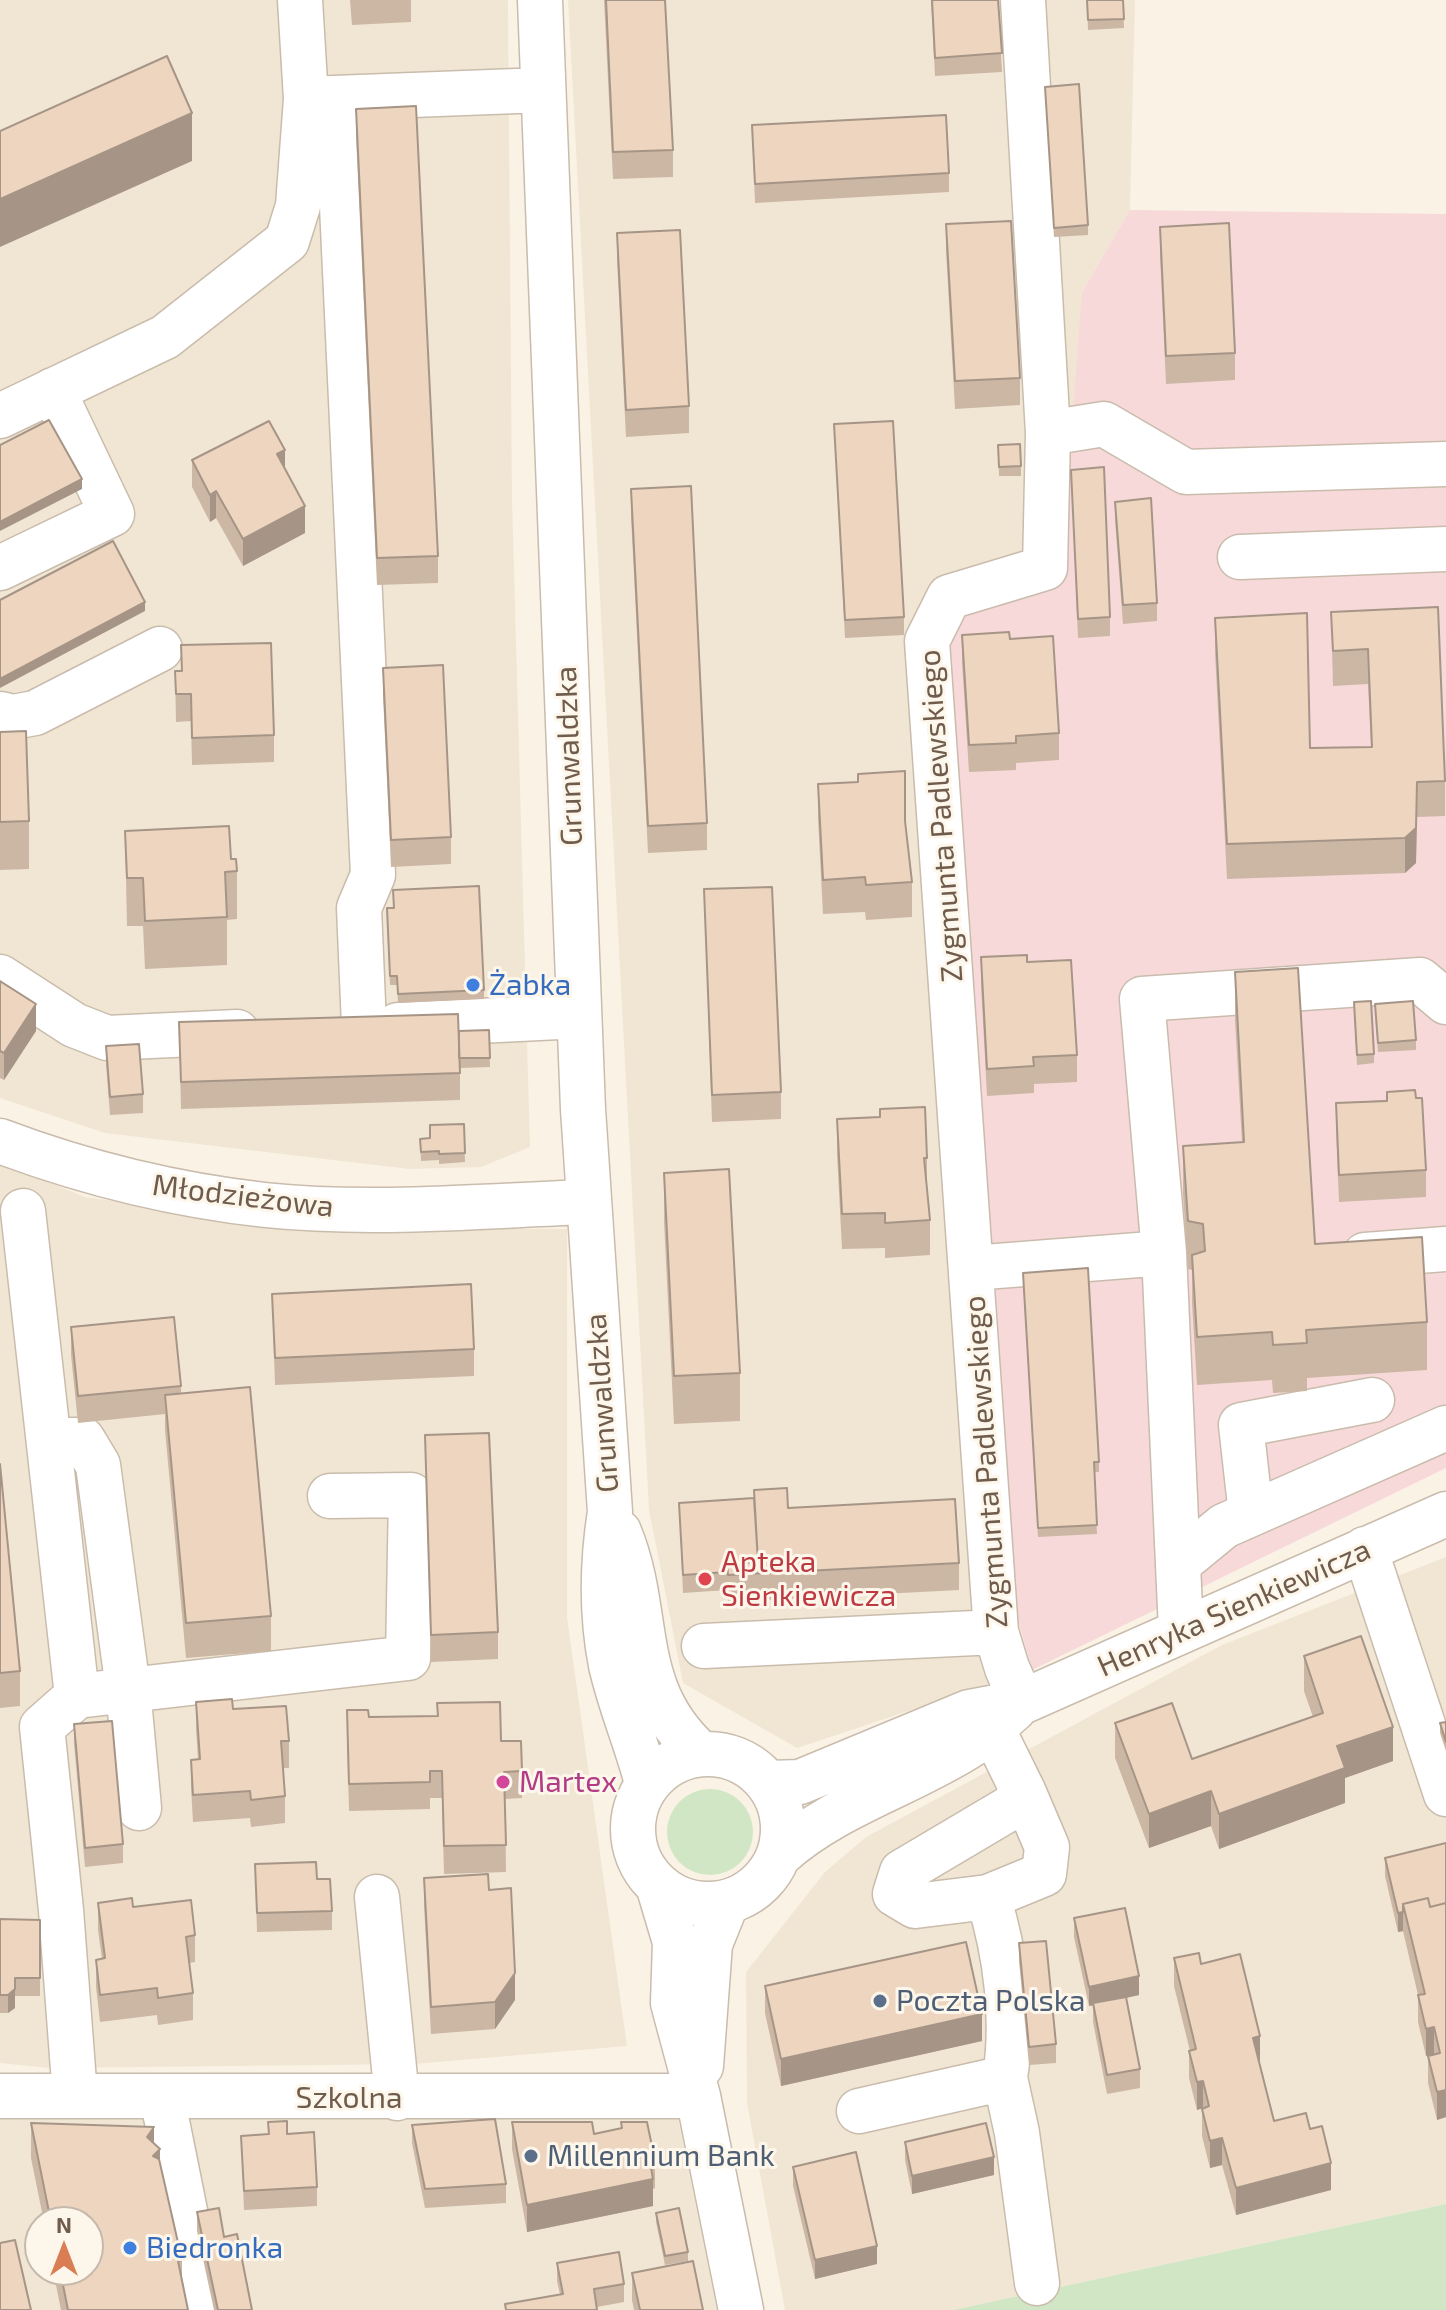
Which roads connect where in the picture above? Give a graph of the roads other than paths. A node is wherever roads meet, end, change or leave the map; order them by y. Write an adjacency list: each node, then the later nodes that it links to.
1 (300, 0): 5 (street)
2 (540, 0): 4 (street, Grunwaldzka)
3 (1023, 0): 8 (street, Zygmunta Padlewskiego)
4 (543, 90): 5 (street); 17 (street, Grunwaldzka)
5 (321, 99): 6 (street); 18 (street)
6 (53, 390): 7 (street); 12 (street)
7 (0, 416)
8 (1048, 433): 9 (street); 28 (street, Zygmunta Padlewskiego)
9 (1446, 464)
10 (1446, 549): 11 (street)
11 (1240, 557)
12 (0, 568)
13 (160, 649): 14 (street)
14 (0, 714)
15 (0, 977): 20 (street)
16 (1446, 1002): 26 (street)
17 (579, 1016): 18 (street); 23 (street, Grunwaldzka)
18 (364, 1026): 19 (street)
19 (317, 1029)
20 (271, 1031)
21 (0, 1141): 22 (street, Młodzieżowa)
22 (44, 1158): 23 (street, Młodzieżowa); 24 (street)
23 (587, 1202): 33 (street, Grunwaldzka)
24 (12, 1218): 31 (street)
25 (1446, 1249): 27 (street)
26 (1164, 1253): 28 (street); 37 (street)
27 (1344, 1257)
28 (972, 1268): 39 (street, Zygmunta Padlewskiego)
29 (1372, 1400): 34 (street)
30 (1446, 1428): 34 (street)
31 (49, 1440): 41 (street); 42 (street)
32 (330, 1496): 41 (street)
33 (610, 1512): 44 (street, Grunwaldzka); 45 (street, Grunwaldzka)
34 (1251, 1514): 37 (street)
35 (1446, 1514): 36 (street, Henryka Sienkiewicza)
36 (1365, 1549): 38 (street, Henryka Sienkiewicza); 48 (street)
37 (1179, 1563): 38 (street)
38 (1181, 1631): 43 (street, Henryka Sienkiewicza)
39 (996, 1632): 40 (street); 43 (street, Zygmunta Padlewskiego)
40 (704, 1646)
41 (128, 1689): 42 (street); 49 (street)
42 (77, 1696): 57 (street)
43 (999, 1713): 46 (street, Henryka Sienkiewicza); 47 (street, Zygmunta Padlewskiego); 50 (street, Henryka Sienkiewicza)
44 (700, 1753): 45 (street); 46 (street)
45 (647, 1783): 51 (street)
46 (769, 1783): 50 (street)
47 (1024, 1793): 53 (street, Zygmunta Padlewskiego); 53 (street)
48 (1446, 1794)
49 (139, 1808)
50 (779, 1855): 54 (street)
51 (658, 1885): 54 (street); 58 (street)
52 (377, 1897): 60 (street)
53 (988, 1897): 55 (street)
54 (727, 1902): 58 (street)
55 (1005, 2078): 61 (street); 62 (street)
56 (0, 2096): 57 (street, Szkolna)
57 (75, 2096): 59 (street, Szkolna)
58 (698, 2096): 60 (street, Szkolna); 64 (street)
59 (162, 2097): 60 (street, Szkolna); 63 (street)
60 (397, 2098)
61 (859, 2111)
62 (1037, 2283)
63 (205, 2310)
64 (741, 2310)

